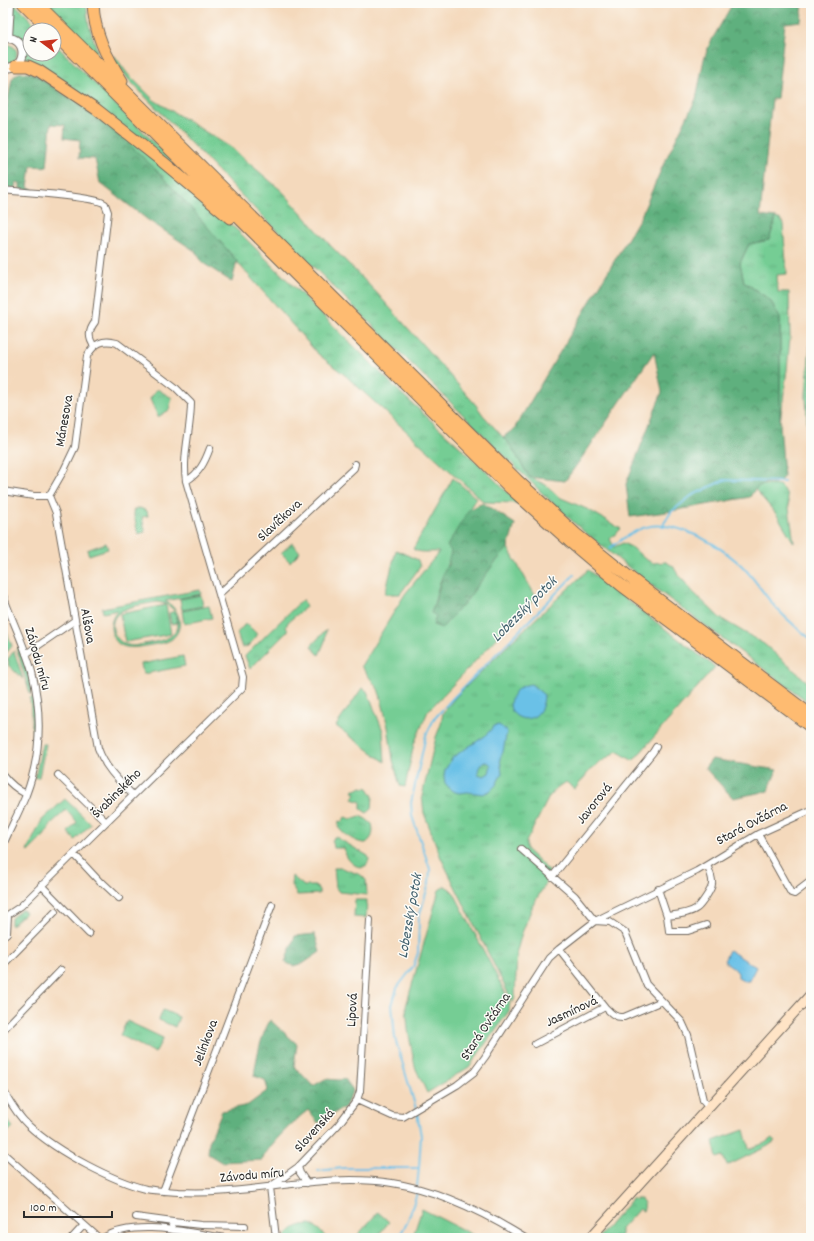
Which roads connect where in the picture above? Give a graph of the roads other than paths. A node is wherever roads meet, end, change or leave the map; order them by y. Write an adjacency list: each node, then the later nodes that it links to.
1 (10, 3): 6 (street)
2 (23, 3): 5 (highway)
3 (37, 3): 10 (highway)
4 (93, 3): 10 (highway)
5 (42, 22)
6 (6, 38): 8 (street)
7 (62, 42): 12 (highway)
8 (16, 66): 9 (street); 12 (highway)
9 (3, 68)
10 (134, 99): 23 (highway)
11 (3, 190): 13 (street)
12 (270, 249): 24 (highway)
13 (94, 346): 16 (street); 18 (street, Mánesova)
14 (210, 448): 16 (street)
15 (355, 464): 19 (street, Slavíčkova)
16 (186, 481): 19 (street)
17 (3, 491): 18 (street)
18 (49, 496): 21 (street, Alšova)
19 (219, 594): 29 (street, Švabinského)
20 (3, 595): 22 (street, Závodu míru)
21 (74, 621): 22 (street); 29 (street, Alšova)
22 (26, 654): 28 (street, Závodu míru)
23 (811, 715)
24 (811, 727)
25 (656, 747): 37 (street, Javorová)
26 (58, 774): 31 (street)
27 (3, 775): 28 (street)
28 (26, 794): 33 (street, Závodu míru)
29 (133, 795): 31 (street, Švabinského)
30 (811, 810): 32 (street, Stará Ovčárna)
31 (106, 822): 35 (street, Švabinského)
32 (758, 834): 36 (street, Stará Ovčárna); 38 (street)
33 (3, 845)
34 (521, 849): 37 (street)
35 (74, 854): 39 (street, Švabinského); 41 (street)
36 (707, 865): 40 (street, Stará Ovčárna); 45 (street)
37 (552, 877): 47 (street)
38 (811, 881)
39 (41, 886): 44 (street, Švabinského); 49 (street)
40 (658, 889): 45 (street); 47 (street, Stará Ovčárna)
41 (119, 898)
42 (272, 905): 66 (street, Jelínkova)
43 (54, 912): 52 (street)
44 (5, 916): 50 (street)
45 (666, 916): 48 (street)
46 (370, 920): 60 (street, Lipová)
47 (595, 921): 51 (street, Stará Ovčárna); 55 (street)
48 (706, 924)
49 (89, 934)
50 (3, 936)
51 (559, 949): 56 (street); 60 (street, Stará Ovčárna)
52 (3, 965)
53 (61, 970): 57 (street)
54 (811, 994): 61 (main road)
55 (662, 1001): 56 (street, Jasmínová); 61 (street)
56 (605, 1007): 58 (street, Jasmínová)
57 (3, 1030)
58 (535, 1044)
59 (3, 1090): 66 (street, Závodu míru)
60 (357, 1100): 63 (street, Slovenská)
61 (708, 1107): 78 (main road)
62 (3, 1153): 69 (street)
63 (298, 1167): 64 (street); 65 (street, Slovenská)
64 (307, 1183): 65 (street, Závodu míru); 77 (street, Závodu míru)
65 (270, 1187): 66 (street, Závodu míru); 76 (street)
66 (163, 1191)
67 (136, 1217): 68 (street)
68 (173, 1222): 70 (street); 71 (street)
69 (84, 1225): 72 (street); 73 (street)
70 (245, 1226)
71 (171, 1230): 74 (street); 75 (street)
72 (72, 1238)
73 (99, 1238)
74 (103, 1238)
75 (226, 1238)
76 (276, 1238)
77 (525, 1238)
78 (590, 1238)

